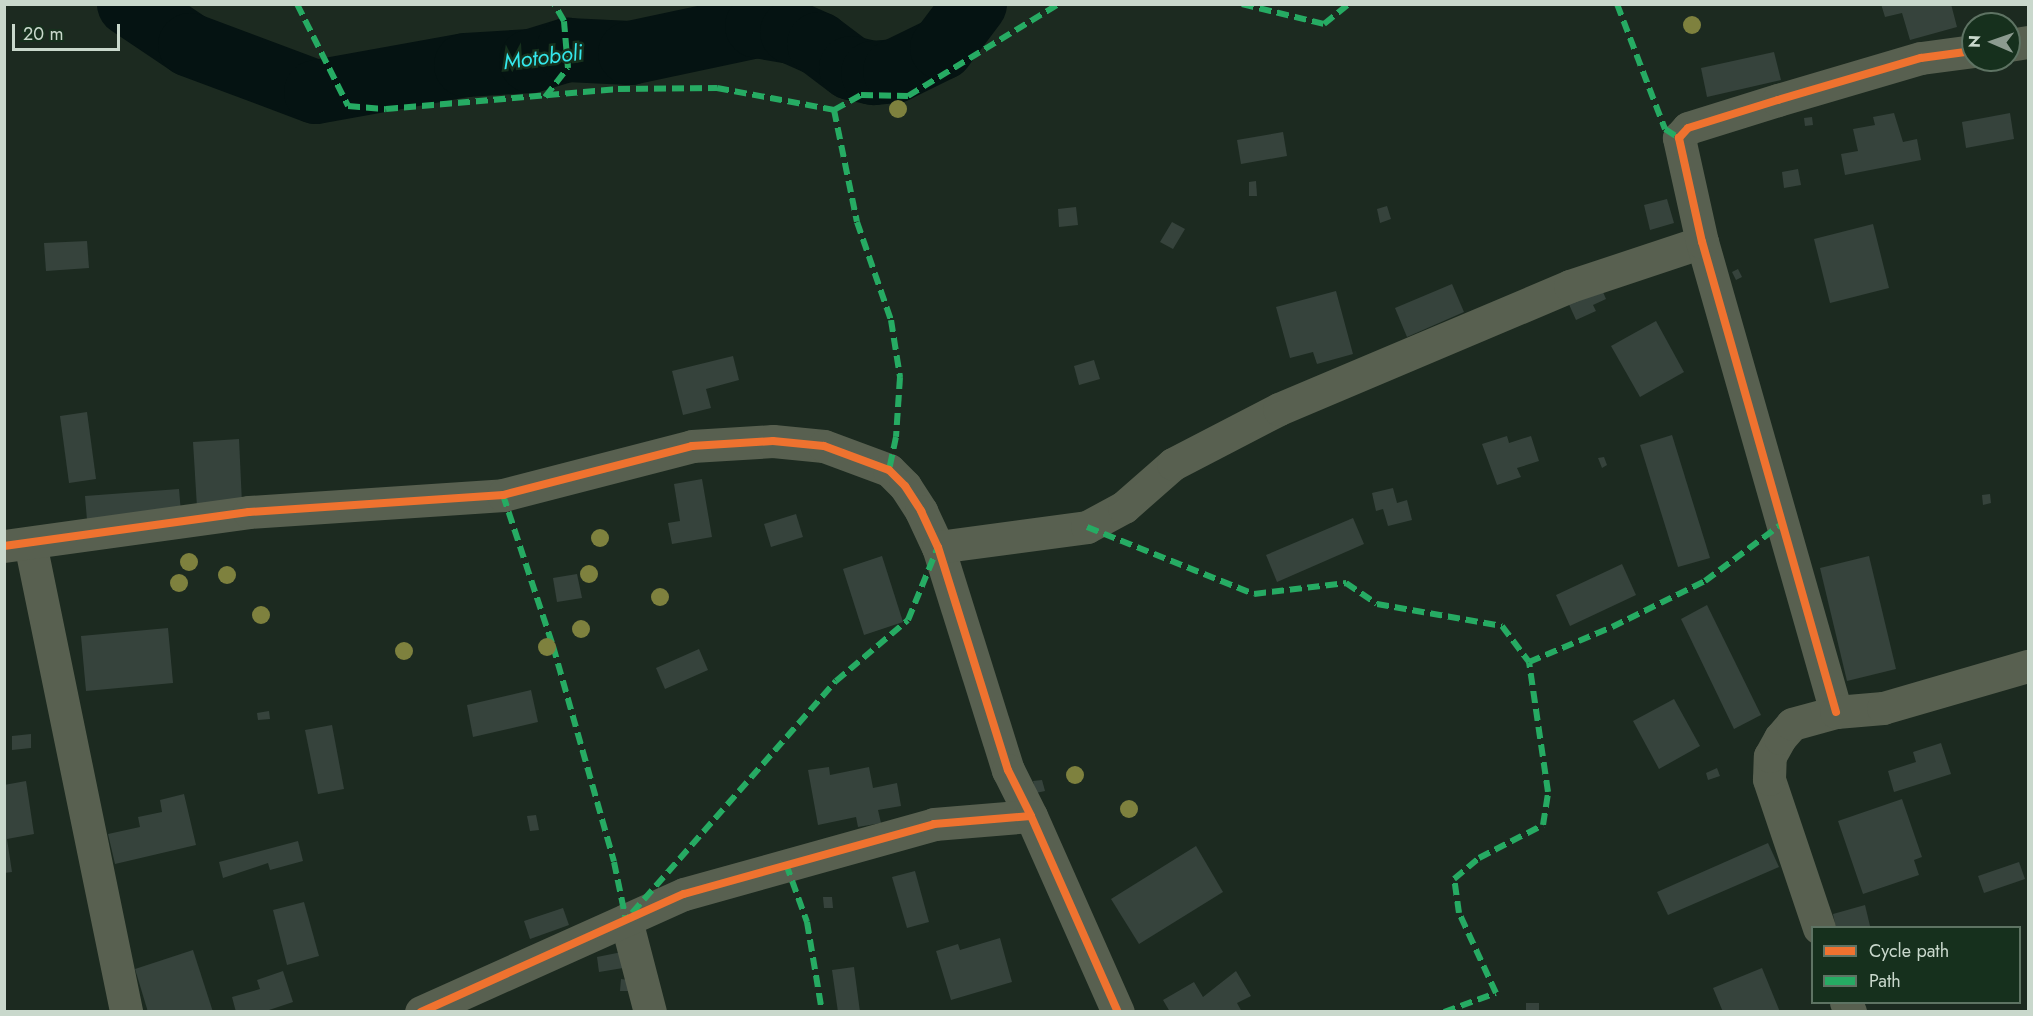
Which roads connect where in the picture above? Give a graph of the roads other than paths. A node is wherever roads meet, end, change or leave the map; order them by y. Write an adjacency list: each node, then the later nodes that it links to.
1 (1961, 53): 2 (street)
2 (1701, 242): 4 (street); 6 (street)
3 (17, 544): 4 (street); 10 (street)
4 (938, 547): 7 (street)
5 (2028, 666): 6 (street)
6 (1836, 712): 9 (street)
7 (1030, 816): 8 (street); 13 (street)
8 (626, 920): 11 (street); 12 (street)
9 (1819, 926)
10 (126, 1011)
11 (421, 1011)
12 (650, 1011)
13 (1118, 1011)

